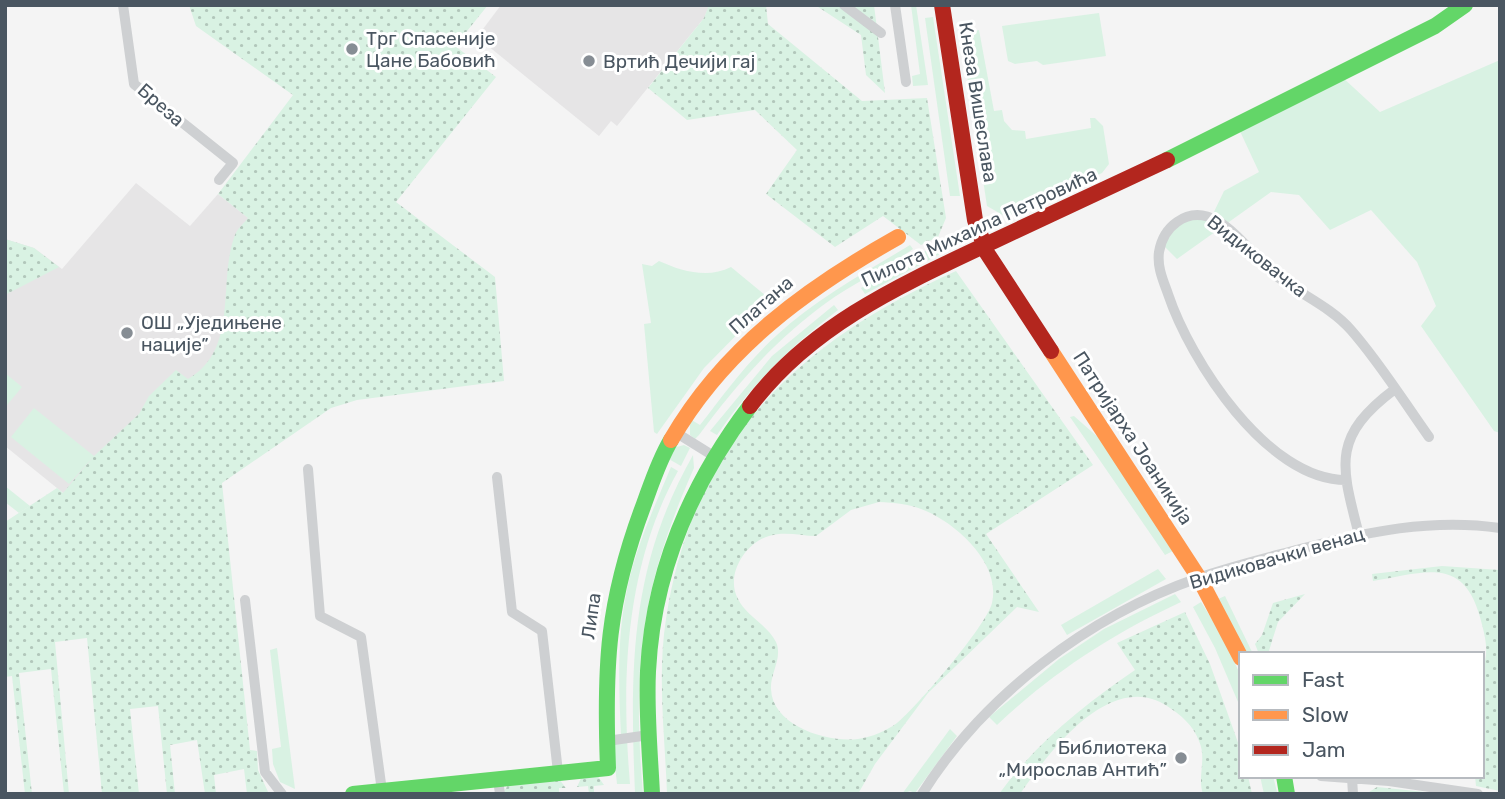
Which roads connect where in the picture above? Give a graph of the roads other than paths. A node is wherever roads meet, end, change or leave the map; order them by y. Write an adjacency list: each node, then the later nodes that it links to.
1 (123, 5): 8 (street, Бреза)
2 (844, 5): 6 (street)
3 (895, 5): 7 (street)
4 (942, 5): 10 (main road, Кнеза Вишеслава)
5 (1465, 5): 10 (main road, Пилота Михаила Петровића)
6 (881, 33)
7 (906, 82)
8 (219, 180)
9 (898, 237): 12 (main road, Платана)
10 (984, 246): 14 (main road, Пилота Михаила Петровића); 20 (main road, Патријарха Јоаникија)
11 (1395, 389): 13 (street, Видиковачка); 17 (street); 17 (street, Видиковачка)
12 (675, 432): 14 (street); 24 (main road, Липа)
13 (1430, 437)
14 (712, 456): 23 (main road, Пилота Михаила Петровића)
15 (307, 469): 28 (street)
16 (497, 477): 25 (street)
17 (1346, 480): 19 (street)
18 (1500, 528): 19 (street, Видиковачки венац)
19 (1359, 535): 20 (street, Видиковачки венац)
20 (1199, 578): 22 (main road, Патријарха Јоаникија); 32 (street, Видиковачки венац)
21 (245, 600): 29 (street)
22 (1239, 654)
23 (649, 735): 24 (street); 31 (main road, Пилота Михаила Петровића)
24 (607, 741): 25 (main road, Липа)
25 (558, 772): 27 (main road, Липа)
26 (1352, 778): 33 (street); 34 (street)
27 (499, 786): 28 (main road, Липа)
28 (382, 791): 30 (main road, Липа)
29 (282, 794)
30 (353, 794)
31 (652, 794)
32 (922, 794)
33 (1353, 794)
34 (1478, 794)

